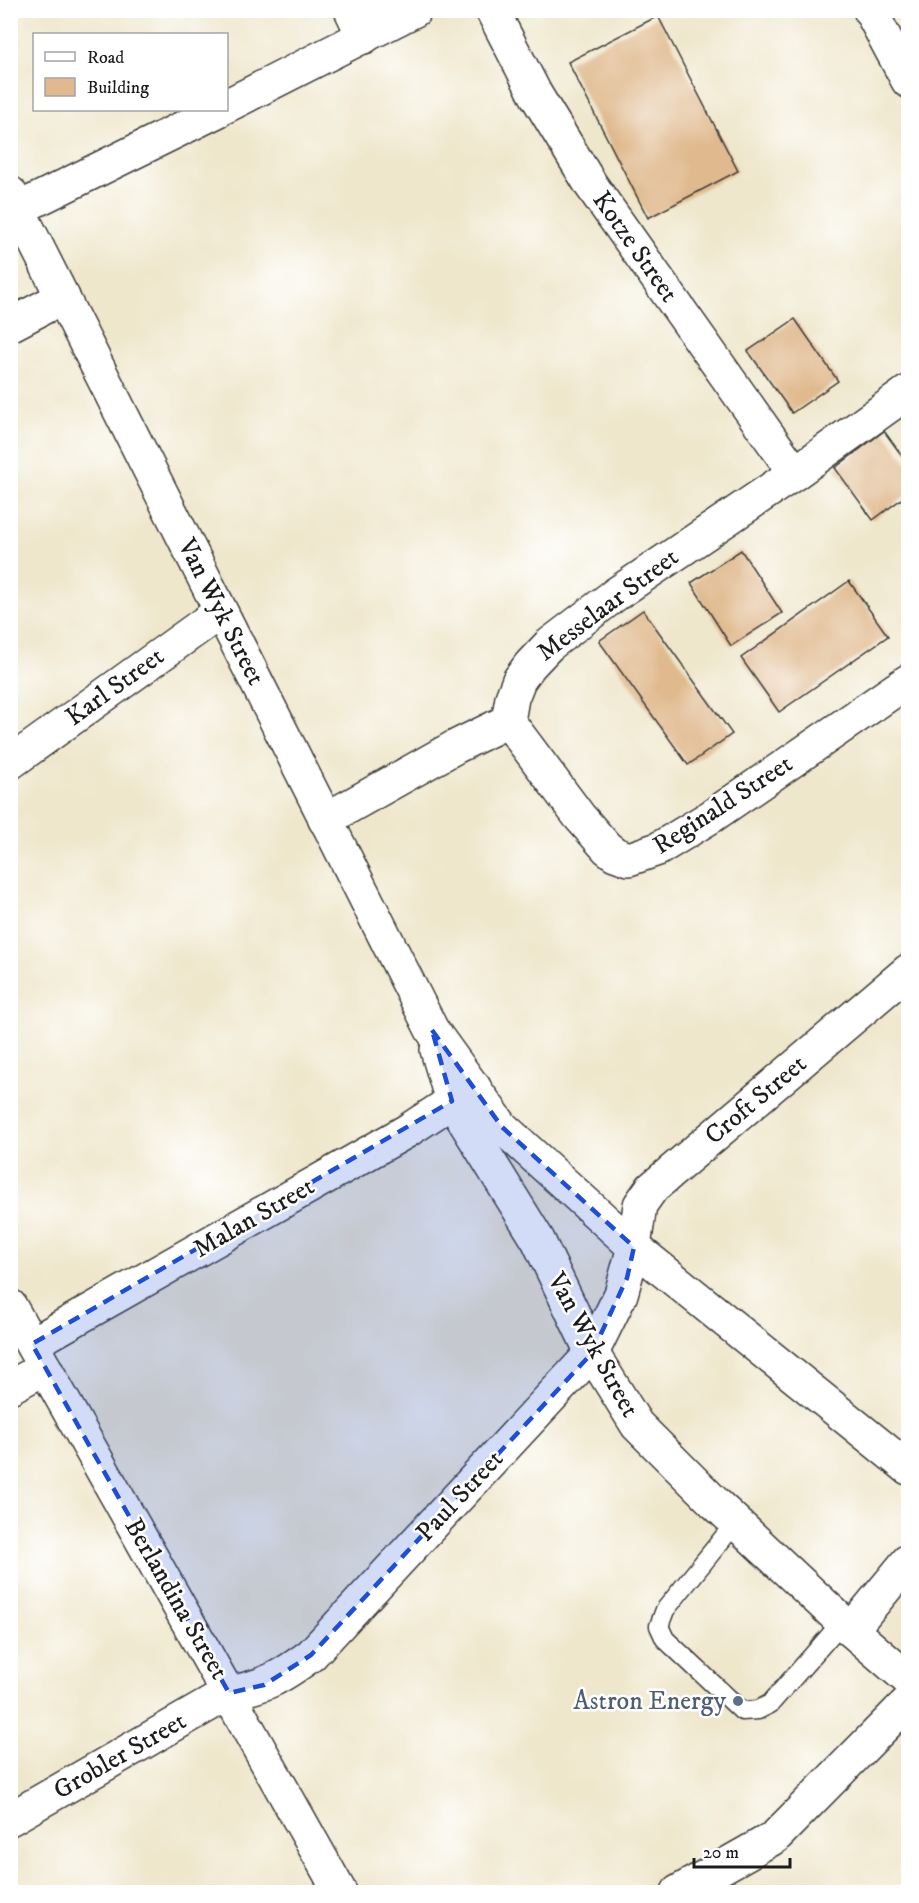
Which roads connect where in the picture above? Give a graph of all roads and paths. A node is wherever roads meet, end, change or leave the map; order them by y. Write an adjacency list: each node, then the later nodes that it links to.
1 (415, 10): 4 (street)
2 (492, 10): 12 (street, Kotze Street)
3 (870, 10): 5 (street)
4 (357, 24): 6 (street)
5 (909, 81)
6 (228, 105)
7 (217, 111): 8 (street)
8 (16, 212): 9 (street, Van Wyk Street)
9 (63, 297): 10 (street); 13 (street, Van Wyk Street)
10 (10, 325)
11 (909, 392): 12 (street, Messelaar Street)
12 (795, 473): 15 (street, Messelaar Street)
13 (220, 612): 16 (street, Karl Street); 17 (street, Van Wyk Street)
14 (909, 681): 15 (street, Reginald Street)
15 (508, 721): 17 (street)
16 (10, 763)
17 (325, 820): 19 (street, Van Wyk Street)
18 (909, 971): 20 (street, Croft Street)
19 (463, 1094): 20 (street, Van Wyk Street); 22 (street, Van Wyk Street); 23 (street, Malan Street)
20 (634, 1246): 22 (street, Paul Street); 25 (street, Van Wyk Street)
21 (10, 1306): 23 (street, Berlandina Street)
22 (592, 1353): 26 (street, Van Wyk Street); 30 (street, Paul Street)
23 (38, 1356): 24 (street, Malan Street); 30 (street, Berlandina Street)
24 (10, 1387)
25 (909, 1468)
26 (736, 1522): 28 (street, Van Wyk Street); 28 (lane)
27 (909, 1561): 28 (street)
28 (846, 1626): 29 (street, Van Wyk Street)
29 (909, 1679)
30 (229, 1694): 32 (street, Grobler Street); 33 (street, Berlandina Street)
31 (909, 1702): 34 (street)
32 (10, 1819)
33 (340, 1893)
34 (678, 1893)

